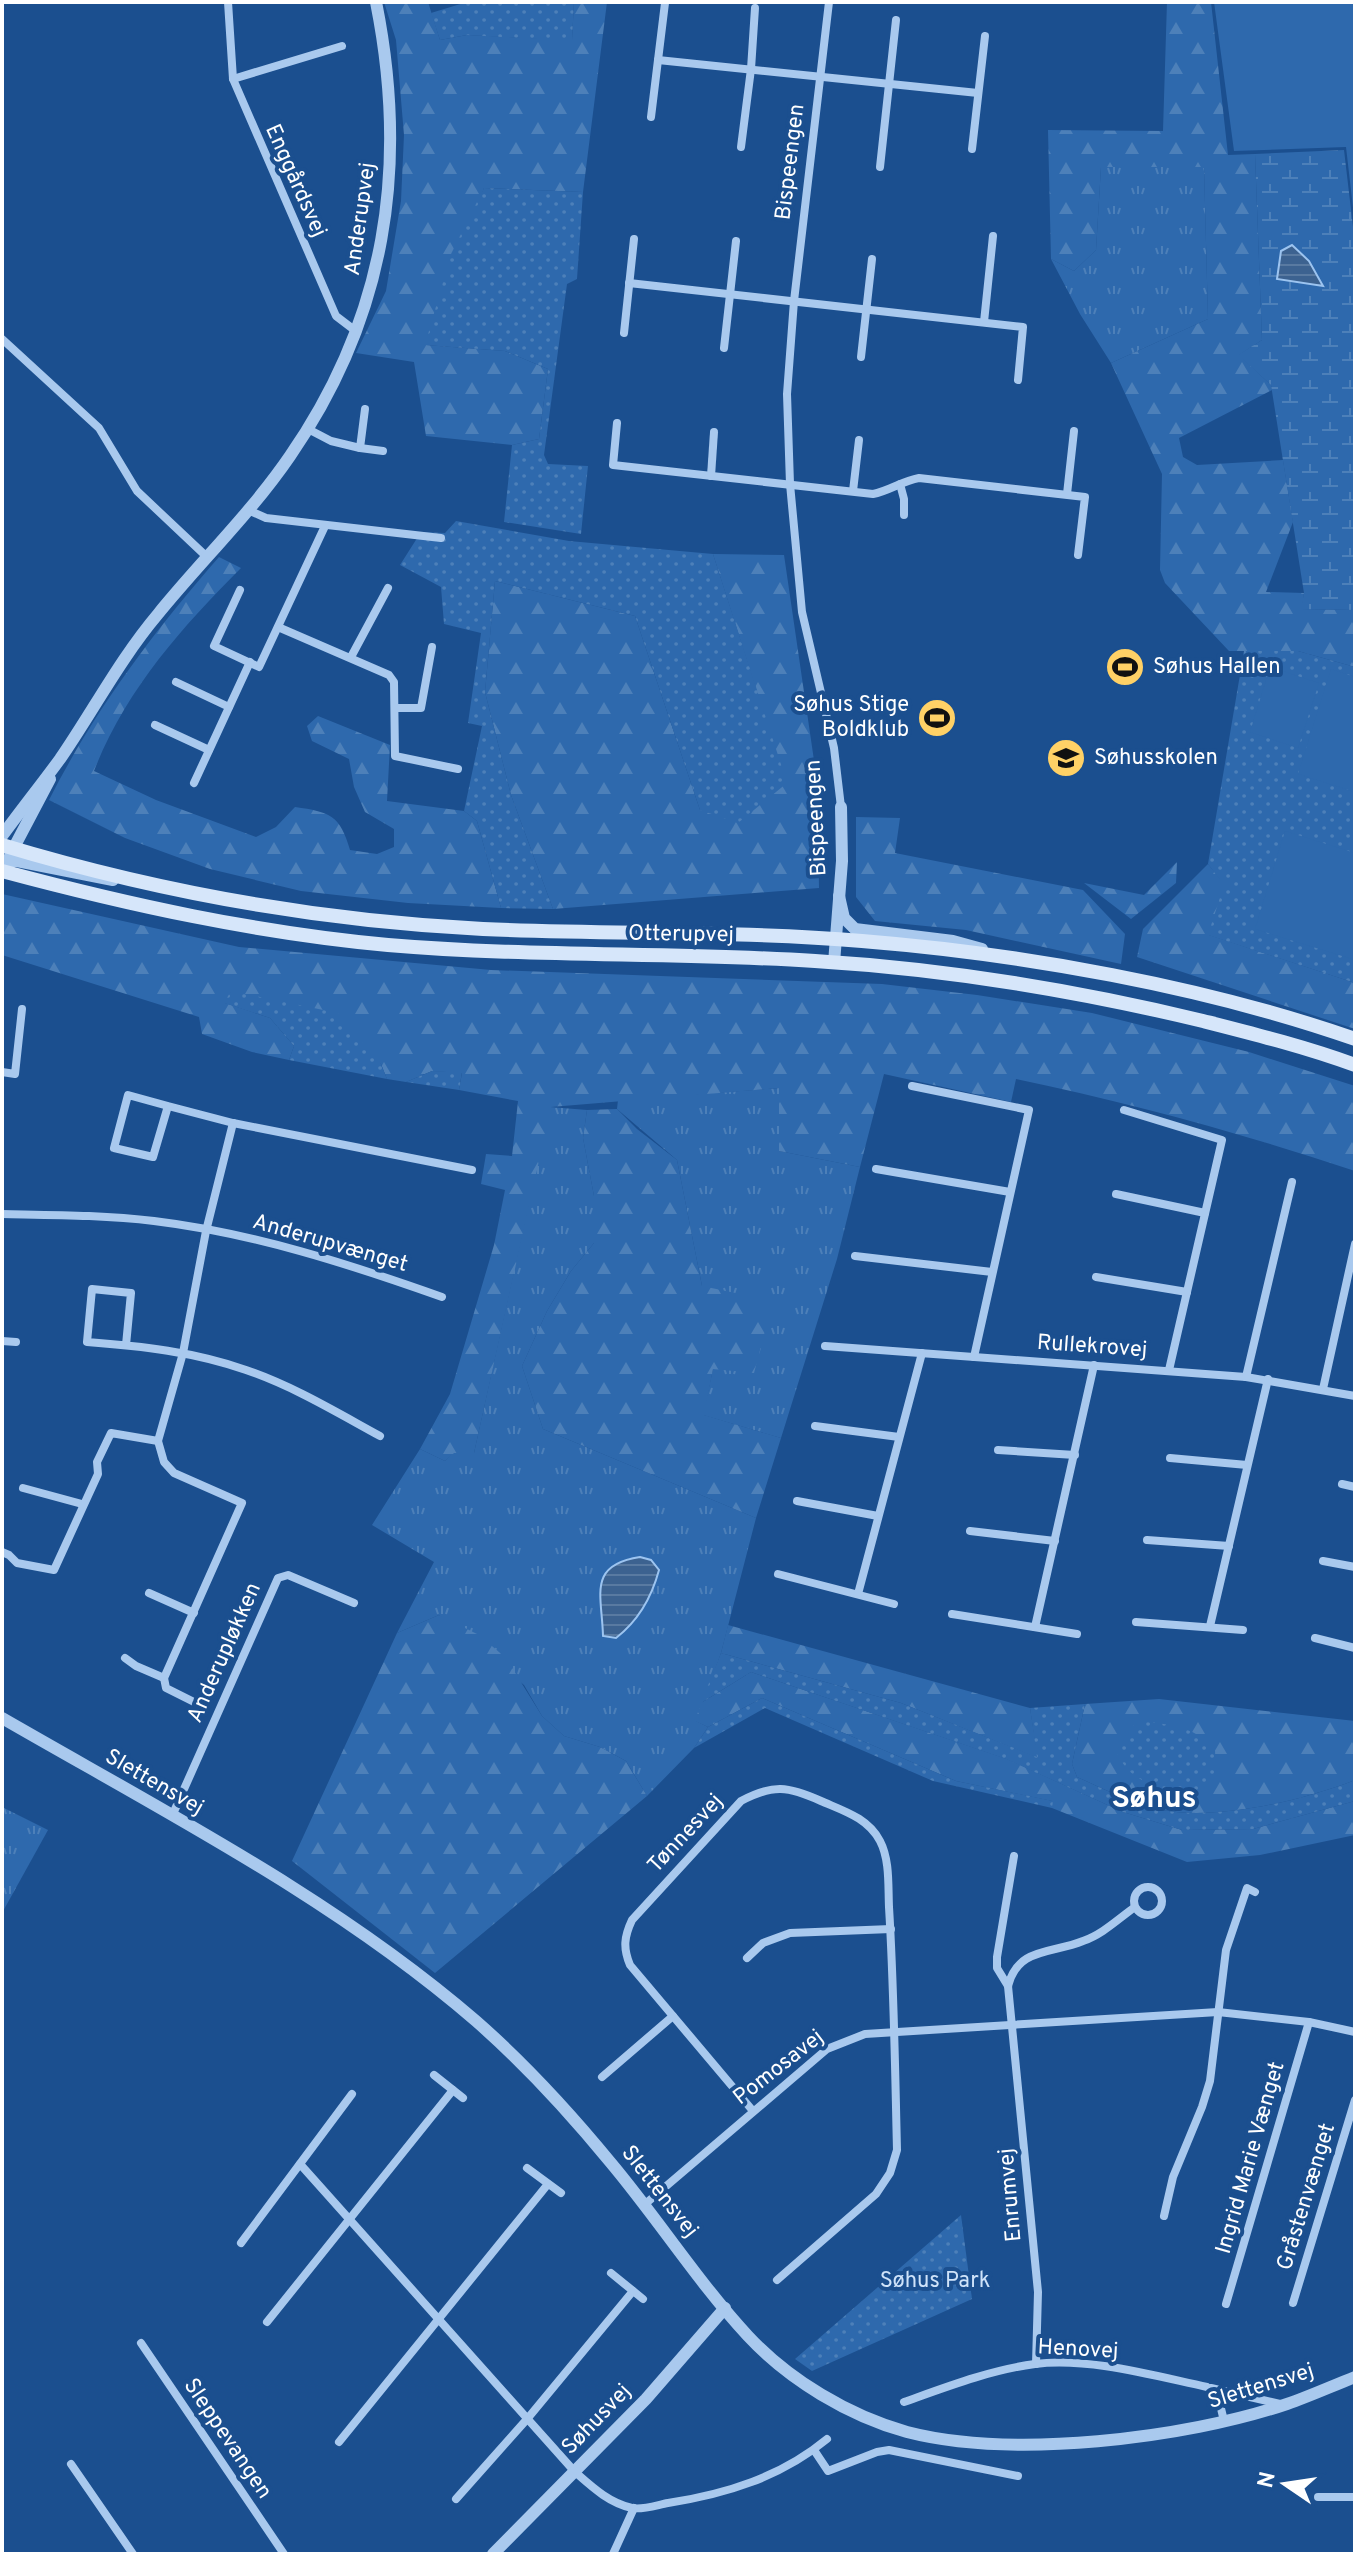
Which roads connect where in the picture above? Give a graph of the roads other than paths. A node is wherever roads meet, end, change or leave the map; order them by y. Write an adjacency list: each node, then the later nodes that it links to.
1 (228, 2): 12 (street, Enggårdsvej)
2 (376, 2): 28 (street, Anderupvej)
3 (829, 2): 11 (street, Bispeengen)
4 (665, 3): 9 (street)
5 (755, 8): 10 (street)
6 (896, 20): 13 (street)
7 (985, 36): 14 (street)
8 (342, 46): 12 (street)
9 (658, 60): 10 (street, Bispeengen); 15 (street)
10 (751, 69): 11 (street, Bispeengen); 16 (street)
11 (822, 76): 13 (street, Bispeengen); 25 (street, Bispeengen)
12 (233, 79): 28 (street, Enggårdsvej)
13 (890, 84): 14 (street, Bispeengen); 18 (street)
14 (978, 93): 17 (street)
15 (651, 117)
16 (741, 147)
17 (972, 149)
18 (880, 167)
19 (993, 236): 27 (street)
20 (634, 239): 23 (street)
21 (736, 241): 24 (street)
22 (872, 259): 26 (street)
23 (629, 283): 24 (street); 29 (street)
24 (730, 294): 25 (street); 31 (street)
25 (794, 301): 26 (street); 43 (street, Bispeengen)
26 (866, 308): 27 (street); 32 (street)
27 (984, 322): 33 (street)
28 (357, 332): 36 (street, Anderupvej)
29 (624, 333)
30 (2, 339): 52 (street)
31 (724, 348)
32 (861, 357)
33 (1018, 380)
34 (365, 409): 40 (street)
35 (617, 423): 42 (street)
36 (308, 429): 40 (street); 47 (street, Anderupvej)
37 (1074, 431): 46 (street)
38 (714, 432): 42 (street)
39 (859, 440): 45 (street)
40 (360, 448): 41 (street)
41 (383, 451)
42 (711, 476): 43 (street)
43 (790, 484): 45 (street); 67 (street, Bispeengen)
44 (900, 484): 45 (street); 46 (street); 48 (street)
45 (853, 491)
46 (1067, 494): 51 (street)
47 (248, 510): 49 (street); 52 (street, Anderupvej)
48 (904, 515)
49 (325, 526): 50 (street); 55 (street)
50 (441, 538)
51 (1078, 555)
52 (207, 557): 64 (street, Anderupvej)
53 (388, 588): 57 (street)
54 (240, 590): 58 (street)
55 (278, 627): 57 (street); 58 (street)
56 (432, 647): 61 (street)
57 (351, 657): 61 (street)
58 (250, 662): 60 (street)
59 (176, 682): 60 (street)
60 (229, 707): 63 (street)
61 (396, 708): 65 (street)
62 (155, 725): 63 (street)
63 (209, 750): 66 (street)
64 (60, 758): 68 (street, Anderupvej); 69 (street, Anderupvej)
65 (458, 769)
66 (194, 783)
67 (841, 807): 70 (street, Bispeengen)
68 (2, 836)
69 (4, 858): 71 (main road, Otterupvej); 73 (main road, Otterupvej)
70 (839, 896): 71 (street, Bispeengen); 72 (street)
71 (837, 939): 72 (main road, Otterupvej); 73 (street, Bispeengen)
72 (1019, 961): 75 (main road, Otterupvej)
73 (834, 963): 76 (main road, Otterupvej)
74 (22, 1009): 77 (street)
75 (1355, 1039)
76 (1355, 1065)
77 (2, 1072)
78 (912, 1086): 85 (street)
79 (168, 1106): 79 (street); 81 (street)
80 (1124, 1110): 87 (street)
81 (233, 1123): 83 (street); 89 (street)
82 (876, 1169): 85 (street)
83 (472, 1170)
84 (1292, 1182): 105 (street)
85 (1010, 1192): 92 (street)
86 (1116, 1194): 87 (street)
87 (1205, 1213): 94 (street)
88 (2, 1214): 89 (street, Anderupvænget)
89 (206, 1231): 95 (street, Anderupvænget); 100 (street)
90 (1355, 1244): 107 (street)
91 (855, 1256): 92 (street)
92 (992, 1272): 102 (street)
93 (1096, 1277): 94 (street)
94 (1187, 1292): 104 (street)
95 (442, 1297)
96 (2, 1341): 97 (street)
97 (16, 1342)
98 (126, 1345): 98 (street); 100 (street)
99 (825, 1346): 101 (street, Rullekrovej)
100 (183, 1353): 110 (street); 112 (street)
101 (922, 1353): 102 (street, Rullekrovej); 111 (street)
102 (974, 1357): 103 (street, Rullekrovej)
103 (1094, 1365): 104 (street, Rullekrovej); 114 (street)
104 (1169, 1370): 105 (street, Rullekrovej)
105 (1246, 1377): 106 (street, Rullekrovej)
106 (1268, 1379): 107 (street, Rullekrovej); 116 (street)
107 (1323, 1389): 108 (street, Rullekrovej)
108 (1355, 1396)
109 (815, 1426): 111 (street)
110 (380, 1436)
111 (899, 1437): 122 (street)
112 (158, 1441): 121 (street); 135 (street)
113 (998, 1450): 114 (street)
114 (1075, 1455): 125 (street)
115 (1170, 1458): 116 (street)
116 (1247, 1465): 126 (street)
117 (1342, 1484): 118 (street)
118 (1355, 1487)
119 (23, 1488): 121 (street)
120 (797, 1501): 122 (street)
121 (82, 1504): 127 (street)
122 (878, 1516): 132 (street)
123 (970, 1531): 125 (street)
124 (1147, 1540): 126 (street)
125 (1055, 1541): 139 (street)
126 (1229, 1546): 138 (street)
127 (2, 1552)
128 (1323, 1561): 129 (street)
129 (1355, 1567)
130 (778, 1574): 132 (street)
131 (149, 1593): 135 (street)
132 (858, 1594): 134 (street)
133 (354, 1603): 148 (street, Anderupløkken)
134 (894, 1604)
135 (194, 1613): 145 (street)
136 (952, 1614): 139 (street)
137 (1136, 1622): 138 (street)
138 (1210, 1626): 140 (street)
139 (1035, 1627): 141 (street)
140 (1243, 1630)
141 (1077, 1634)
142 (1315, 1638): 143 (street)
143 (1355, 1648)
144 (125, 1658): 145 (street)
145 (164, 1678): 146 (street)
146 (194, 1702)
147 (2, 1718): 148 (street, Slettensvej)
148 (172, 1816): 172 (street, Slettensvej)
149 (1014, 1856): 154 (street)
150 (1255, 1892): 155 (street)
151 (1135, 1907): 154 (street)
152 (891, 1929): 153 (street); 156 (street, Tønnesvej); 159 (street, Tønnesvej)
153 (747, 1958)
154 (1008, 1986): 158 (street)
155 (1218, 2012): 157 (street, Pomosavej); 158 (street, Pomosavej); 173 (street)
156 (673, 2016): 162 (street); 167 (street, Tønnesvej)
157 (1309, 2022): 160 (street, Pomosavej); 181 (street, Ingrid Marie Vænget)
158 (1013, 2023): 159 (street, Pomosavej); 186 (street, Enrumvej)
159 (894, 2030): 167 (street, Pomosavej); 177 (street, Tønnesvej)
160 (1355, 2032)
161 (434, 2075): 163 (street)
162 (602, 2077)
163 (453, 2090): 165 (street); 174 (street)
164 (352, 2094): 168 (street)
165 (463, 2098)
166 (1355, 2100): 180 (street, Gråstenvænget)
167 (753, 2111): 172 (street, Pomosavej)
168 (300, 2164): 174 (street); 175 (street)
169 (527, 2168): 170 (street)
170 (548, 2184): 171 (street); 183 (street)
171 (561, 2193)
172 (644, 2205): 182 (street, Slettensvej)
173 (1164, 2216)
174 (349, 2219): 183 (street); 184 (street)
175 (241, 2243)
176 (611, 2273): 178 (street)
177 (777, 2280)
178 (633, 2291): 179 (street); 191 (street)
179 (643, 2299)
180 (1293, 2303)
181 (1226, 2304)
182 (725, 2308): 192 (street, Slettensvej); 197 (street, Søhusvej)
183 (439, 2321): 191 (street); 194 (street)
184 (267, 2322)
185 (141, 2343): 204 (street, Sleppevangen)
186 (1036, 2364): 188 (street, Henovej); 189 (street, Henovej)
187 (1355, 2377): 190 (street, Slettensvej)
188 (1207, 2387): 190 (street, Henovej); 192 (street)
189 (904, 2402)
190 (1285, 2405): 192 (street, Slettensvej)
191 (528, 2418): 197 (street); 201 (street)
192 (1224, 2421)
193 (827, 2439): 195 (street)
194 (339, 2442)
195 (814, 2450): 198 (street); 202 (street)
196 (71, 2464): 203 (street)
197 (575, 2472): 202 (street); 205 (street, Søhusvej)
198 (1018, 2476)
199 (1318, 2497): 200 (street)
200 (1355, 2497)
201 (456, 2499)
202 (634, 2508): 206 (street)
203 (133, 2554)
204 (284, 2554)
205 (493, 2554)
206 (613, 2554)

